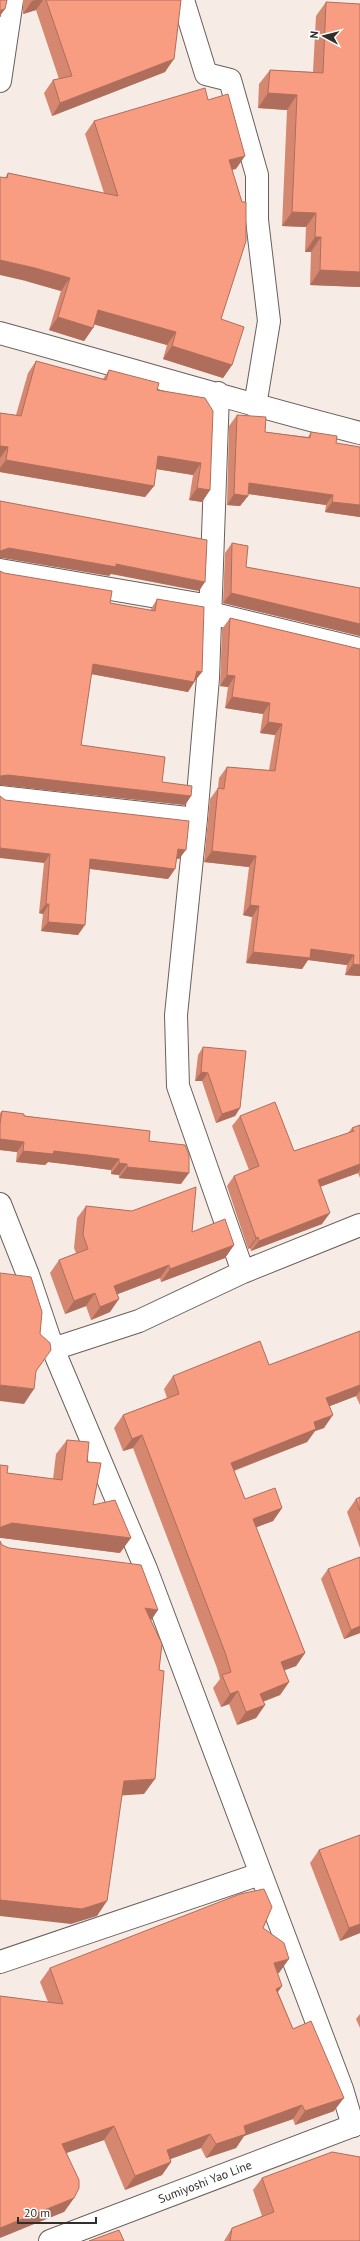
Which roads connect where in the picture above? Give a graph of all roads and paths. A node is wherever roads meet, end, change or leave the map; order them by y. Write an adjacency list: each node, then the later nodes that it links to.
1 (12, 0): 3 (street)
2 (183, 0): 6 (street)
3 (0, 81)
4 (0, 332): 5 (street)
5 (218, 393): 6 (street); 9 (street)
6 (255, 406): 7 (street)
7 (360, 433)
8 (0, 570): 9 (street)
9 (210, 610): 10 (street); 12 (street)
10 (360, 649)
11 (0, 797): 12 (street)
12 (196, 819): 15 (street)
13 (0, 1204): 16 (street)
14 (360, 1225): 15 (street)
15 (243, 1272): 16 (street)
16 (53, 1349): 18 (street)
17 (123, 1566): 18 (street)
18 (146, 1569): 19 (street)
19 (260, 1874): 20 (street); 21 (street)
20 (0, 1962)
21 (357, 2124): 22 (street, Sumiyoshi Yao Line)
22 (50, 2241)

